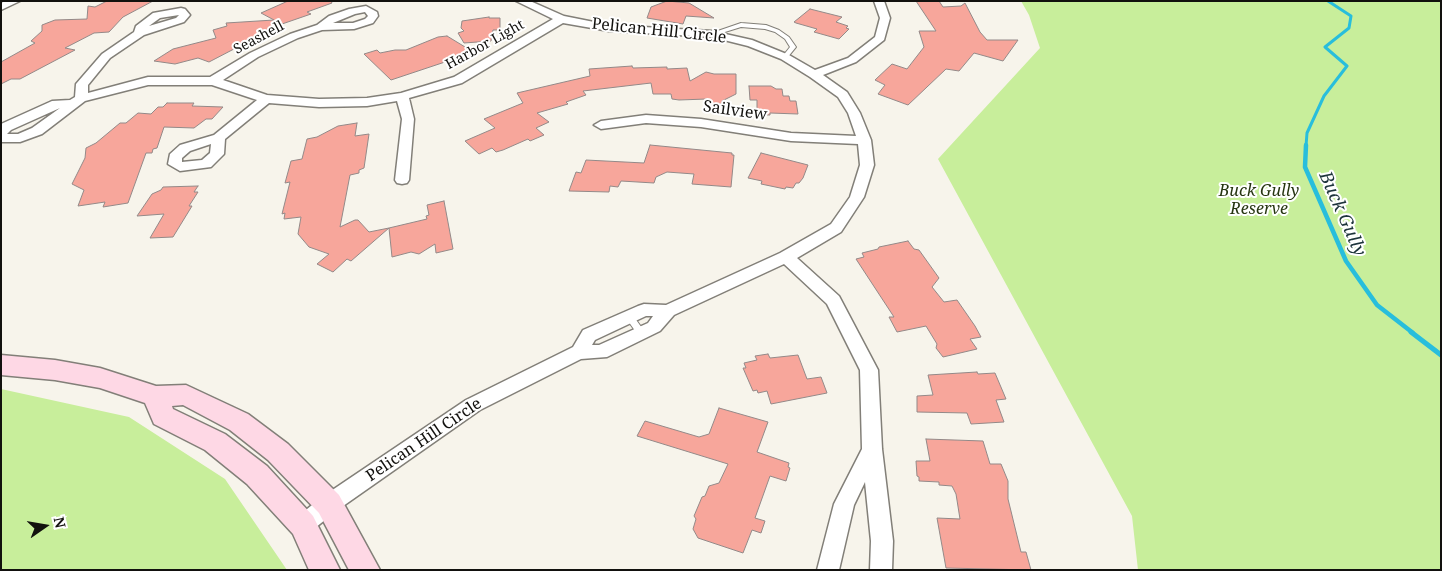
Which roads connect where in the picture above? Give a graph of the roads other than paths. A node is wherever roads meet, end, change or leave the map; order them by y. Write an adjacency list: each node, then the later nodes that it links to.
1 (15, 1): 4 (street)
2 (521, 1): 5 (street, Pelican Hill Circle)
3 (879, 1): 10 (street)
4 (1, 6)
5 (561, 19): 8 (street, Pelican Hill Circle); 12 (street, Harbor Light)
6 (321, 27): 11 (street, Seashell)
7 (140, 33): 14 (street)
8 (712, 34): 9 (street, Pelican Hill Circle); 9 (lane)
9 (786, 57): 10 (street, Pelican Hill Circle)
10 (814, 74): 19 (street, Pelican Hill Circle)
11 (213, 81): 13 (street, Harbor Light); 14 (street, Harbor Light)
12 (402, 96): 13 (street, Harbor Light); 20 (street)
13 (266, 99): 18 (street)
14 (76, 101): 16 (street, Harbor Light); 17 (street, Harbor Light)
15 (601, 126): 19 (street, Sailview)
16 (1, 133)
17 (1, 138)
18 (220, 138)
19 (864, 140): 21 (street, Pelican Hill Circle)
20 (402, 180)
21 (786, 256): 22 (street, Pelican Hill Circle); 28 (street)
22 (668, 311): 23 (street, Pelican Hill Circle); 24 (street, Pelican Hill Circle)
23 (636, 313): 24 (lane); 25 (street, Pelican Hill Circle)
24 (641, 333): 25 (street, Pelican Hill Circle)
25 (579, 352): 29 (street, Pelican Hill Circle)
26 (1, 365): 27 (street)
27 (155, 396): 29 (street); 30 (street)
28 (872, 449): 33 (street); 34 (street)
29 (329, 504): 30 (street, Pelican Hill Circle); 32 (street)
30 (303, 525): 31 (street)
31 (325, 570)
32 (365, 570)
33 (828, 570)
34 (881, 570)

